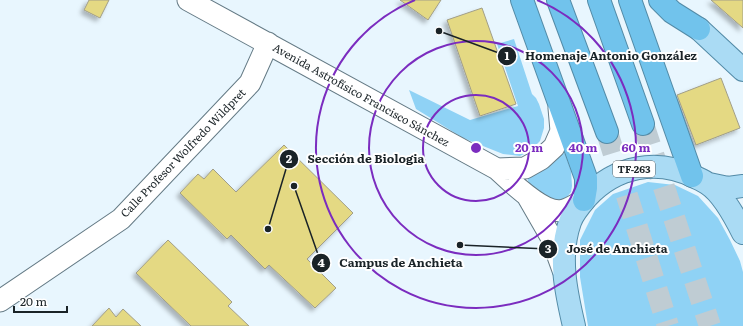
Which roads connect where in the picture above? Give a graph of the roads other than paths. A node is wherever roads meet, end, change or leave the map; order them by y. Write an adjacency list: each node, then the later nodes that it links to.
1 (188, 0): 9 (street, Avenida Astrofísico Francisco Sánchez)
2 (522, 0): 11 (highway)
3 (558, 0): 13 (highway)
4 (599, 0): 12 (highway)
5 (630, 0): 15 (highway)
6 (660, 0): 8 (highway)
7 (673, 0): 8 (street)
8 (699, 29): 10 (main road)
9 (268, 43): 14 (street, Avenida Astrofísico Francisco Sánchez); 21 (street, Calle Profesor Wolfredo Wildpret)
10 (743, 70)
11 (558, 98): 14 (street); 18 (highway)
12 (643, 124)
13 (607, 132)
14 (497, 169): 17 (street, Avenida Astrofísico Francisco Sánchez)
15 (701, 180): 16 (main road); 18 (main road, TF-263); 19 (main road, TF-263)
16 (743, 186)
17 (528, 197): 18 (street, Avenida Astrofísico Francisco Sánchez); 20 (street, Avenida Astrofísico Francisco Sánchez)
18 (584, 200): 20 (main road, TF-263)
19 (743, 233)
20 (565, 283): 22 (main road); 23 (main road, TF-263)
21 (0, 300)
22 (558, 326)
23 (574, 326)

